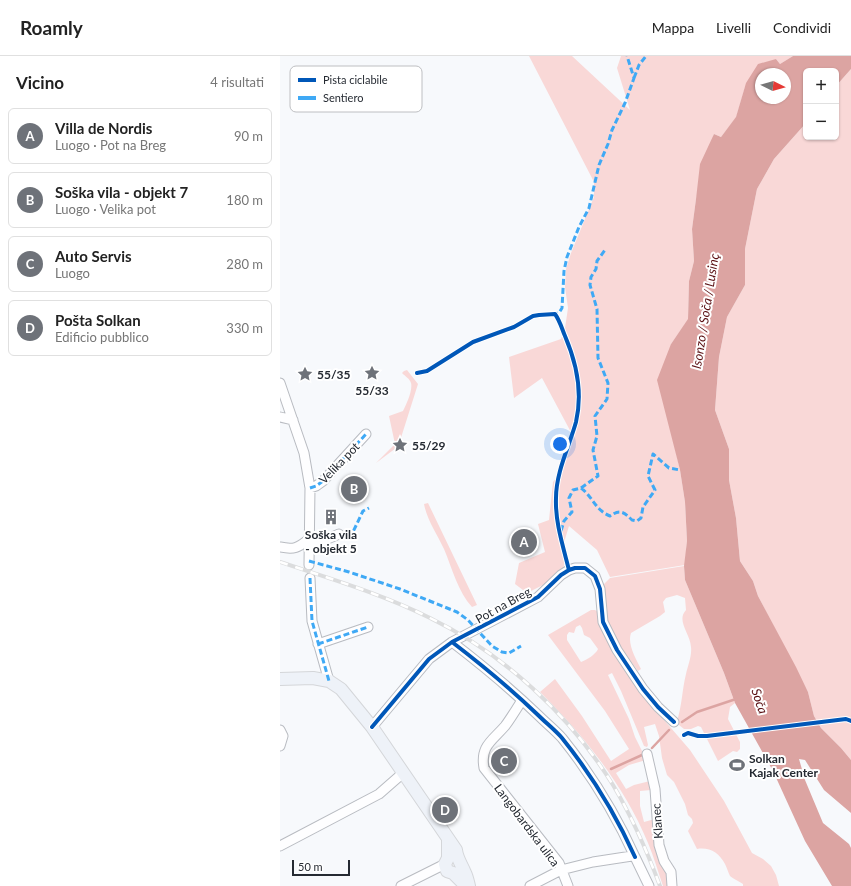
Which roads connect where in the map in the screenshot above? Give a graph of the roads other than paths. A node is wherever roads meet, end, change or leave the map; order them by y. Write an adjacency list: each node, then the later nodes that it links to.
1 (280, 383): 3 (street, Velika pot)
2 (280, 417): 3 (street)
3 (293, 420): 5 (street, Velika pot)
4 (366, 434): 5 (street, Velika pot)
5 (310, 488): 7 (street, Velika pot)
6 (339, 534): 7 (street)
7 (309, 543): 8 (street); 9 (street, Velika pot)
8 (280, 547)
9 (309, 565)
10 (310, 578): 13 (street)
11 (368, 627): 13 (street)
12 (452, 642): 16 (street); 17 (street, Pot na Breg); 18 (street, Pot na Breg)
13 (318, 644): 15 (street)
14 (280, 678): 15 (main road)
15 (329, 681): 18 (main road)
16 (522, 700): 24 (street); 26 (street, Langobardska ulica)
17 (674, 722)
18 (372, 727): 22 (main road)
19 (280, 730): 20 (street)
20 (280, 746)
21 (647, 754): 32 (street, Klanec)
22 (403, 774): 23 (street); 25 (main road)
23 (280, 846)
24 (635, 857): 26 (street); 31 (street)
25 (452, 865): 27 (street); 28 (main road)
26 (561, 870): 29 (street); 30 (street)
27 (401, 886)
28 (468, 886)
29 (530, 886)
30 (568, 886)
31 (649, 886)
32 (672, 886)

